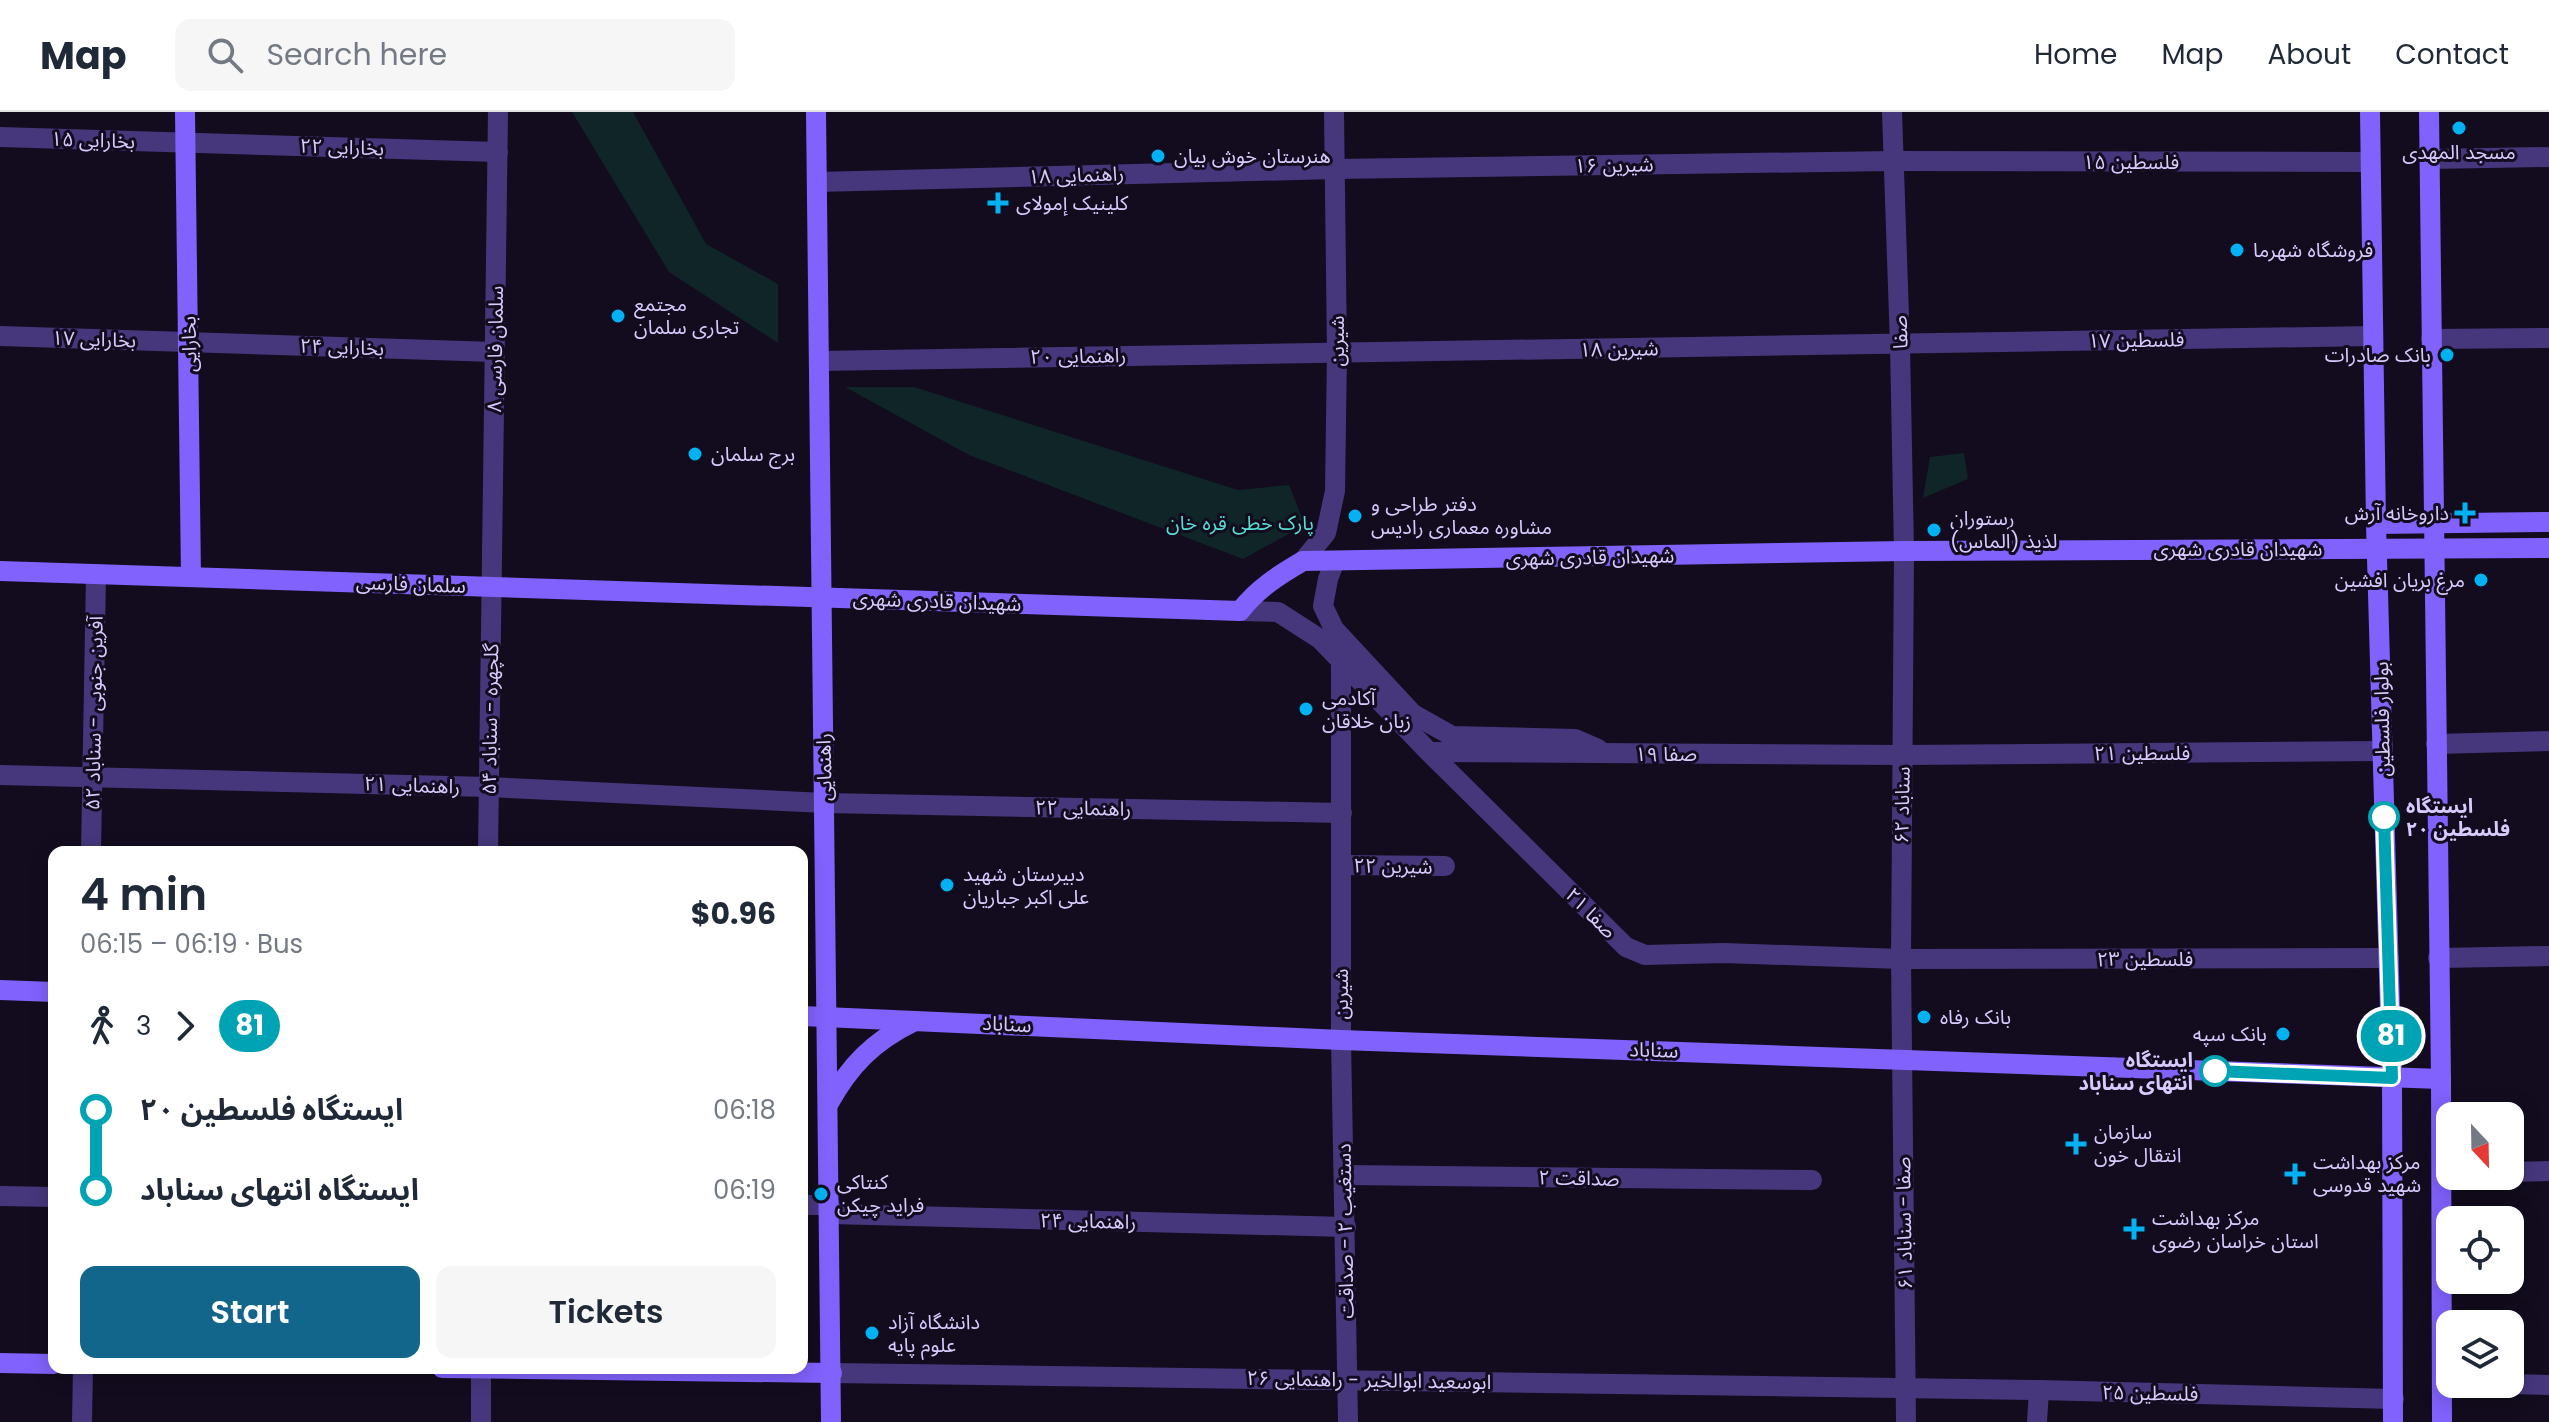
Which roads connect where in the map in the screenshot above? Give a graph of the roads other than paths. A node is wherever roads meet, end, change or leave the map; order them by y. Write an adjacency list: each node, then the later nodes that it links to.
1 (185, 112): 9 (main road, بخارایی)
2 (498, 112): 10 (street, سلمان فارسی ۸)
3 (816, 112): 16 (main road, راهنمایی)
4 (1334, 112): 15 (street, شیرین)
5 (1892, 112): 13 (street, صفا)
6 (2370, 112): 14 (main road, بولوار فلسطین)
7 (2429, 112): 12 (main road)
8 (0, 137): 9 (street, بخارایی ۱۵)
9 (186, 143): 10 (street, بخارایی ۲۲); 21 (main road, بخارایی)
10 (498, 152): 23 (street, سلمان فارسی ۸)
11 (2549, 157): 12 (street)
12 (2430, 159): 20 (main road)
13 (1892, 161): 14 (street, فلسطین ۱۵); 15 (street, شیرین ۱۶); 22 (street, صفا)
14 (2370, 162): 18 (main road, بولوار فلسطین)
15 (1335, 169): 16 (street, راهنمایی ۱۸); 24 (street, شیرین)
16 (817, 182): 25 (main road, راهنمایی)
17 (0, 336): 21 (street, بخارایی ۱۷)
18 (2372, 336): 22 (street, فلسطین ۱۷); 28 (main road, بولوار فلسطین)
19 (2549, 338): 20 (street)
20 (2431, 339): 27 (main road)
21 (189, 342): 23 (street, بخارایی ۲۴); 37 (main road, بخارایی)
22 (1900, 345): 24 (street, شیرین ۱۸); 32 (street, صفا)
23 (495, 352): 38 (street, سلمان فارسی ۸)
24 (1337, 352): 25 (street, راهنمایی ۲۰); 33 (street, شیرین)
25 (819, 361): 39 (main road, راهنمایی)
26 (2549, 522): 27 (main road)
27 (2434, 523): 28 (main road); 31 (main road)
28 (2376, 524): 29 (main road, بولوار فلسطین)
29 (2378, 548): 31 (main road, شهیدان قادری شهری); 32 (main road, شهیدان قادری شهری); 44 (main road, بولوار فلسطین)
30 (2549, 548): 31 (main road, شهیدان قادری شهری)
31 (2434, 549): 43 (main road)
32 (1904, 551): 34 (main road, شهیدان قادری شهری); 47 (street, سناباد ۶۲)
33 (1303, 561): 34 (main road, شهیدان قادری شهری); 40 (main road)
34 (1335, 561): 46 (street)
35 (0, 571): 36 (main road, سلمان فارسی)
36 (96, 574): 37 (main road, سلمان فارسی); 49 (street, آفرین جنوبی - سناباد ۵۲)
37 (191, 577): 38 (main road, سلمان فارسی)
38 (492, 587): 39 (main road, سلمان فارسی); 50 (street, گلچهره - سناباد ۵۴)
39 (822, 597): 40 (main road, شهیدان قادری شهری); 51 (main road, راهنمایی)
40 (1240, 611): 41 (street, صفا ۲۱)
41 (1341, 661): 45 (street, صفا ۲۱); 52 (street, شیرین)
42 (2549, 741): 43 (street)
43 (2436, 744): 59 (main road)
44 (2382, 751): 47 (street, فلسطین ۲۱); 58 (main road, بولوار فلسطین)
45 (1429, 752): 46 (street, صفا ۱۹); 60 (street, صفا ۲۱)
46 (1609, 754): 47 (street, صفا ۱۹)
47 (1903, 755): 60 (street, سناباد ۶۲)
48 (0, 775): 49 (street, راهنمایی ۲۱)
49 (93, 777): 50 (street, راهنمایی ۲۱); 53 (street, آفرین جنوبی - سناباد ۵۲)
50 (489, 787): 51 (street, راهنمایی ۲۱); 54 (street, گلچهره - سناباد ۵۴)
51 (825, 803): 52 (street, راهنمایی ۲۲); 64 (main road, راهنمایی)
52 (1342, 813): 55 (street, شیرین)
53 (91, 846)
54 (488, 846)
55 (1341, 865): 56 (street, شیرین ۲۲); 66 (street, شیرین)
56 (1445, 866)
57 (2549, 956): 59 (street)
58 (2389, 958): 60 (street, فلسطین ۲۳); 68 (main road, بولوار فلسطین)
59 (2438, 958): 69 (main road)
60 (1901, 959): 67 (street, سناباد ۶۲)
61 (0, 990): 62 (main road)
62 (48, 992)
63 (808, 1016): 64 (main road, سناباد)
64 (827, 1017): 65 (main road, سناباد); 70 (main road, راهنمایی)
65 (917, 1020): 66 (main road, سناباد); 70 (main road)
66 (1341, 1040): 67 (main road, سناباد); 73 (street, دستغیب ۲ - صداقت)
67 (1902, 1058): 68 (main road, سناباد); 90 (street, صفا - سناباد ۶۱)
68 (2392, 1078): 69 (main road, سناباد); 93 (main road, بولوار فلسطین)
69 (2441, 1079): 80 (main road)
70 (829, 1103): 78 (main road, راهنمایی)
71 (2549, 1171): 72 (street)
72 (2524, 1172)
73 (1345, 1175): 74 (street, صداقت ۲); 79 (street, دستغیب ۲ - صداقت)
74 (1812, 1180)
75 (0, 1196): 76 (street)
76 (48, 1197)
77 (808, 1206): 78 (street, راهنمایی ۲۴)
78 (830, 1209): 79 (street, راهنمایی ۲۴); 84 (main road, راهنمایی)
79 (1346, 1227): 87 (street, دستغیب ۲ - صداقت)
80 (2445, 1310)
81 (0, 1363): 82 (main road)
82 (48, 1364)
83 (808, 1373): 84 (main road)
84 (832, 1373): 87 (street, ابوسعید ابوالخیر - راهنمایی ۲۶); 96 (main road, راهنمایی)
85 (83, 1374): 94 (street)
86 (481, 1374): 95 (street)
87 (1347, 1380): 90 (street, ابوسعید ابوالخیر - راهنمایی ۲۶); 97 (street, دستغیب ۲ - صداقت)
88 (2524, 1384): 89 (street)
89 (2549, 1385)
90 (1906, 1388): 91 (street, فلسطین ۲۵); 98 (street, صفا - سناباد ۶۱)
91 (2039, 1390): 93 (street, فلسطین ۲۵); 99 (street)
92 (2444, 1398): 101 (main road)
93 (2394, 1399): 100 (main road, بولوار فلسطین)
94 (82, 1422)
95 (481, 1422)
96 (831, 1422)
97 (1348, 1422)
98 (1906, 1422)
99 (2037, 1422)
100 (2393, 1422)
101 (2442, 1422)

